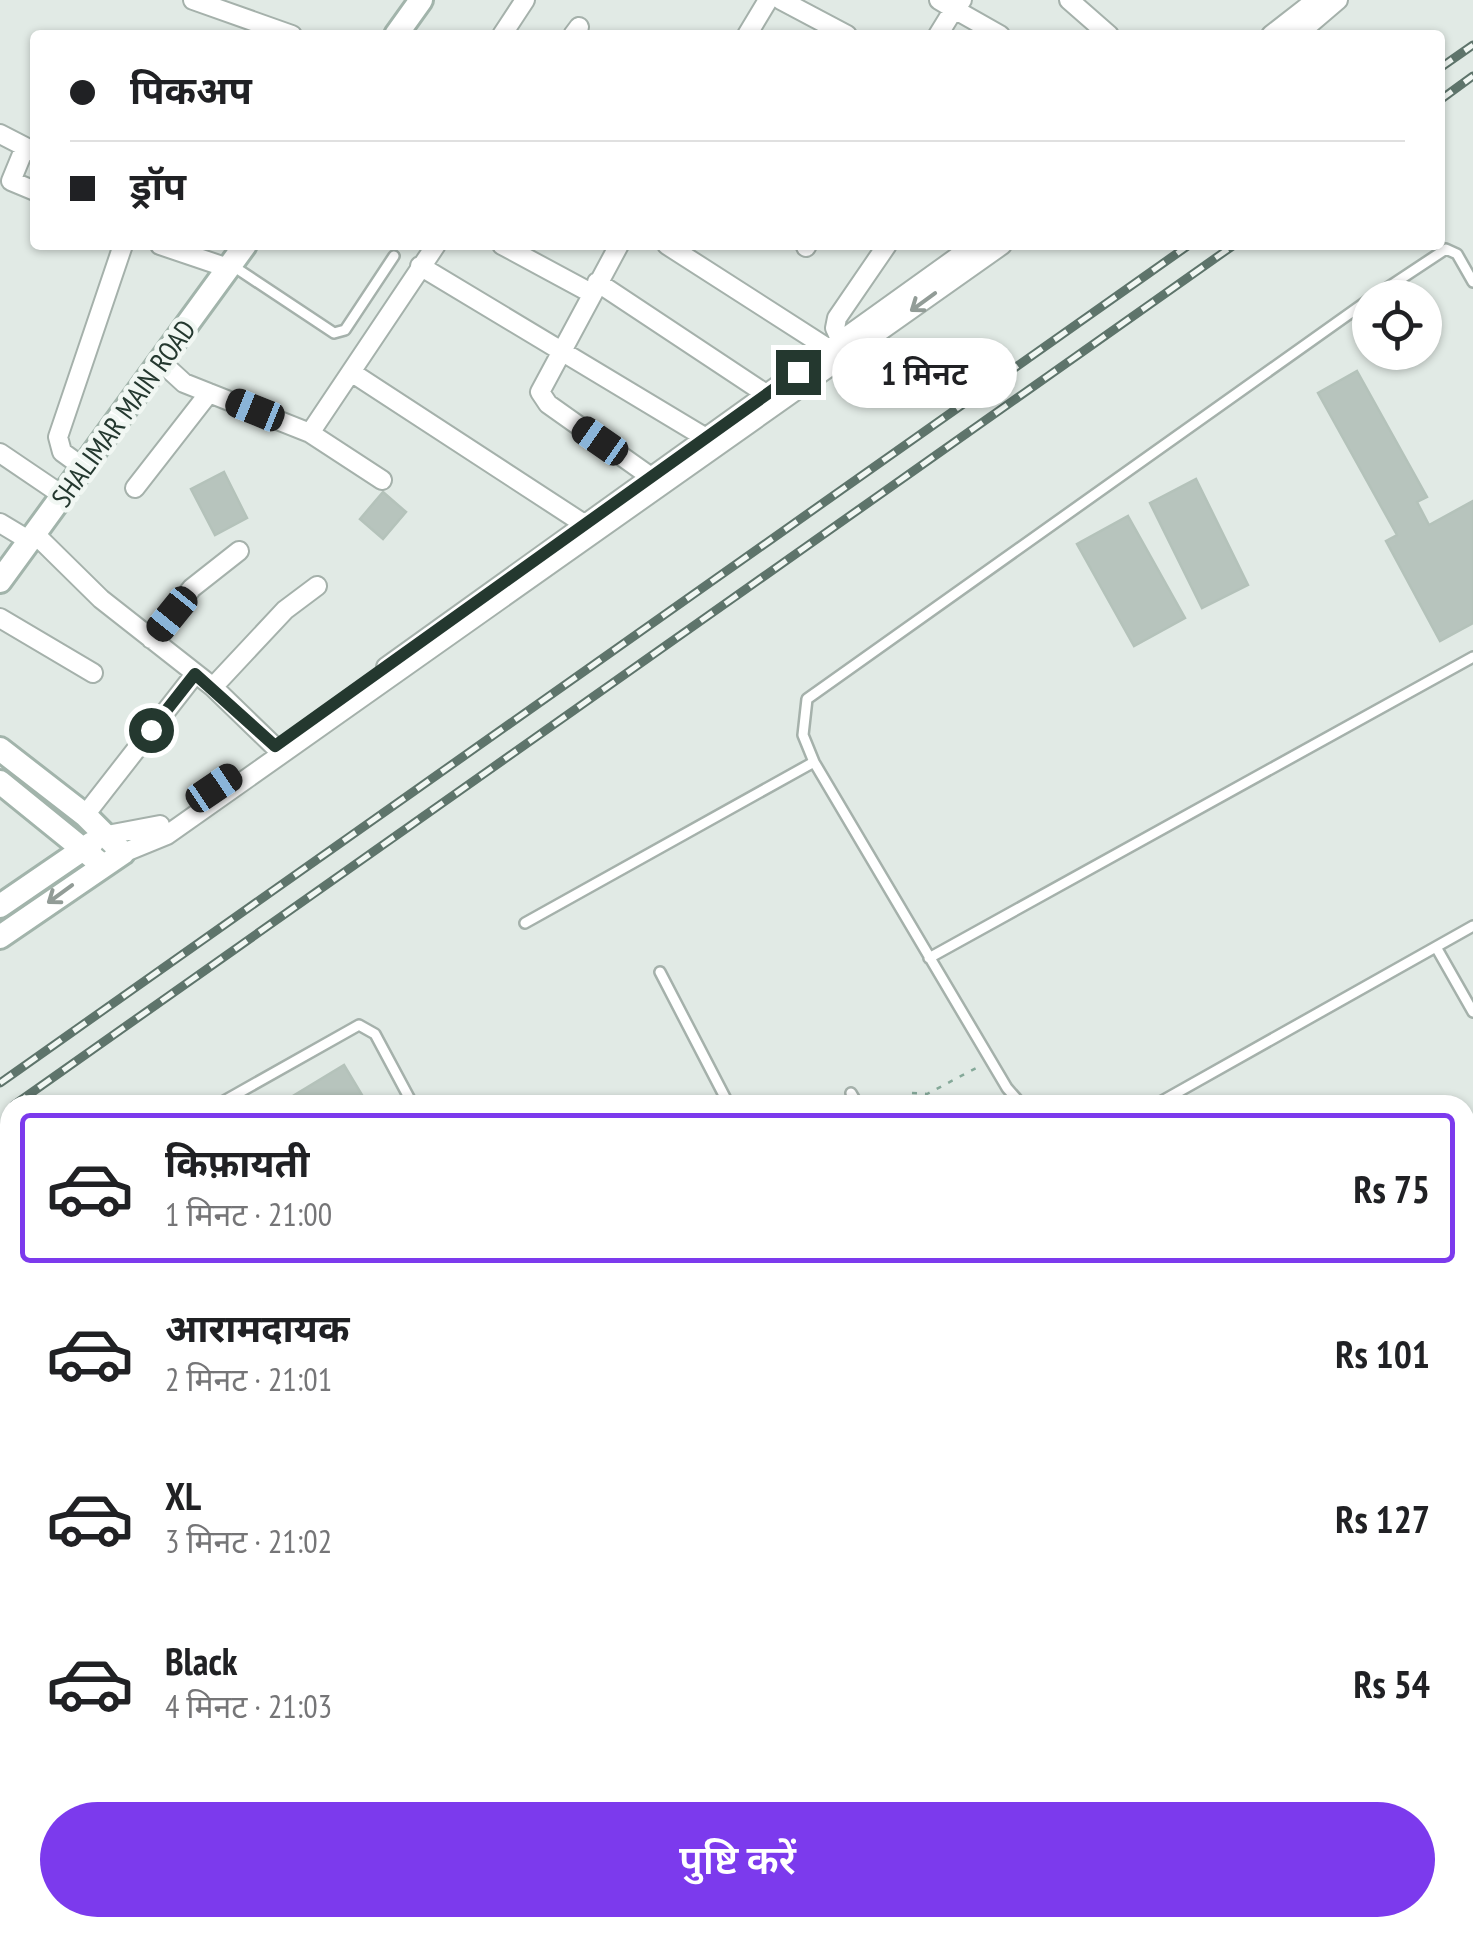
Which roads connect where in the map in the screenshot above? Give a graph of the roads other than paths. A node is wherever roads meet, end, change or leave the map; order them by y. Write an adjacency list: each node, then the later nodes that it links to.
1 (193, 0): 10 (street)
2 (422, 0): 11 (street)
3 (525, 0): 12 (street)
4 (768, 0): 13 (street)
5 (781, 0): 14 (street)
6 (1070, 0): 17 (street)
7 (1316, 0): 18 (street)
8 (1338, 0): 19 (street)
9 (952, 3): 15 (street); 16 (street)
10 (278, 30)
11 (400, 30)
12 (505, 30)
13 (750, 30)
14 (837, 30)
15 (940, 30)
16 (992, 30)
17 (1103, 30)
18 (1277, 30)
19 (1304, 30)
20 (0, 134): 21 (street)
21 (30, 150): 22 (street)
22 (30, 190)
23 (120, 250): 50 (street)
24 (186, 250): 35 (street)
25 (432, 250): 36 (street)
26 (513, 250): 39 (street)
27 (612, 250): 39 (street)
28 (675, 250): 41 (street)
29 (884, 250): 41 (street)
30 (995, 250): 74 (street, one-way to 74)
31 (1444, 250): 37 (lane)
32 (1445, 250): 38 (lane)
33 (950, 251): 41 (street)
34 (394, 256): 35 (lane)
35 (234, 259): 43 (street, SHALIMAR MAIN ROAD)
36 (420, 266): 42 (street); 44 (street)
37 (1399, 280)
38 (1473, 282)
39 (594, 288): 42 (street); 46 (street)
40 (1352, 311): 69 (lane)
41 (835, 345): 46 (street)
42 (559, 350): 48 (street); 51 (street)
43 (160, 361): 45 (street); 50 (street, SHALIMAR MAIN ROAD)
44 (351, 372): 47 (street); 56 (street)
45 (209, 392): 47 (street); 53 (street)
46 (766, 394): 48 (street)
47 (310, 433): 52 (street)
48 (706, 438): 51 (street)
49 (0, 453): 54 (street)
50 (84, 468): 54 (street, SHALIMAR MAIN ROAD)
51 (651, 478): 56 (street)
52 (382, 480)
53 (135, 488)
54 (62, 496): 57 (street, SHALIMAR MAIN ROAD)
55 (0, 523): 57 (street)
56 (584, 524): 67 (street)
57 (32, 537): 59 (street, SHALIMAR MAIN ROAD); 62 (street)
58 (239, 550): 62 (street)
59 (0, 581)
60 (317, 586): 66 (street)
61 (0, 618): 64 (street)
62 (151, 639): 65 (street)
63 (1473, 657): 81 (lane)
64 (92, 672)
65 (195, 674): 66 (street); 71 (street)
66 (213, 687): 67 (street)
67 (275, 746): 72 (street)
68 (0, 749): 71 (street)
69 (814, 762): 77 (lane); 81 (lane)
70 (0, 782): 73 (street)
71 (85, 815): 72 (street)
72 (106, 835): 73 (street); 74 (street)
73 (82, 849): 75 (street); 76 (street)
74 (123, 853): 75 (street)
75 (101, 864): 79 (street, one-way to 79)
76 (0, 906)
77 (524, 923)
78 (1473, 926): 80 (lane)
79 (0, 937)
80 (1436, 947): 83 (lane); 88 (lane)
81 (929, 958): 87 (lane)
82 (660, 972): 86 (lane)
83 (1473, 1012)
84 (235, 1095): 85 (lane)
85 (408, 1095)
86 (724, 1095)
87 (1013, 1095)
88 (1173, 1095)

